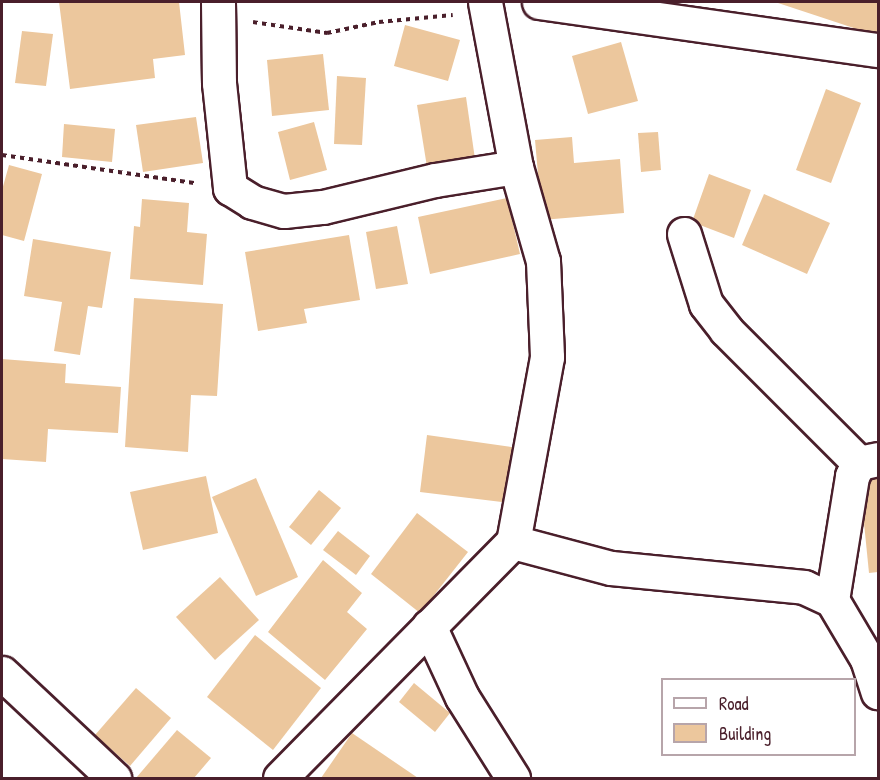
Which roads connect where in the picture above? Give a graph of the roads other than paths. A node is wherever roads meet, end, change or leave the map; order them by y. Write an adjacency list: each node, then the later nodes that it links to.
1 (539, 2): 4 (street)
2 (218, 8): 5 (street)
3 (486, 8): 5 (street)
4 (879, 50)
5 (516, 167): 8 (street)
6 (684, 234): 7 (street)
7 (869, 461): 9 (street)
8 (513, 542): 9 (street); 10 (street)
9 (832, 600): 12 (street)
10 (429, 626): 14 (street); 15 (street)
11 (2, 674): 13 (street)
12 (879, 692)
13 (114, 778)
14 (280, 778)
15 (513, 778)

